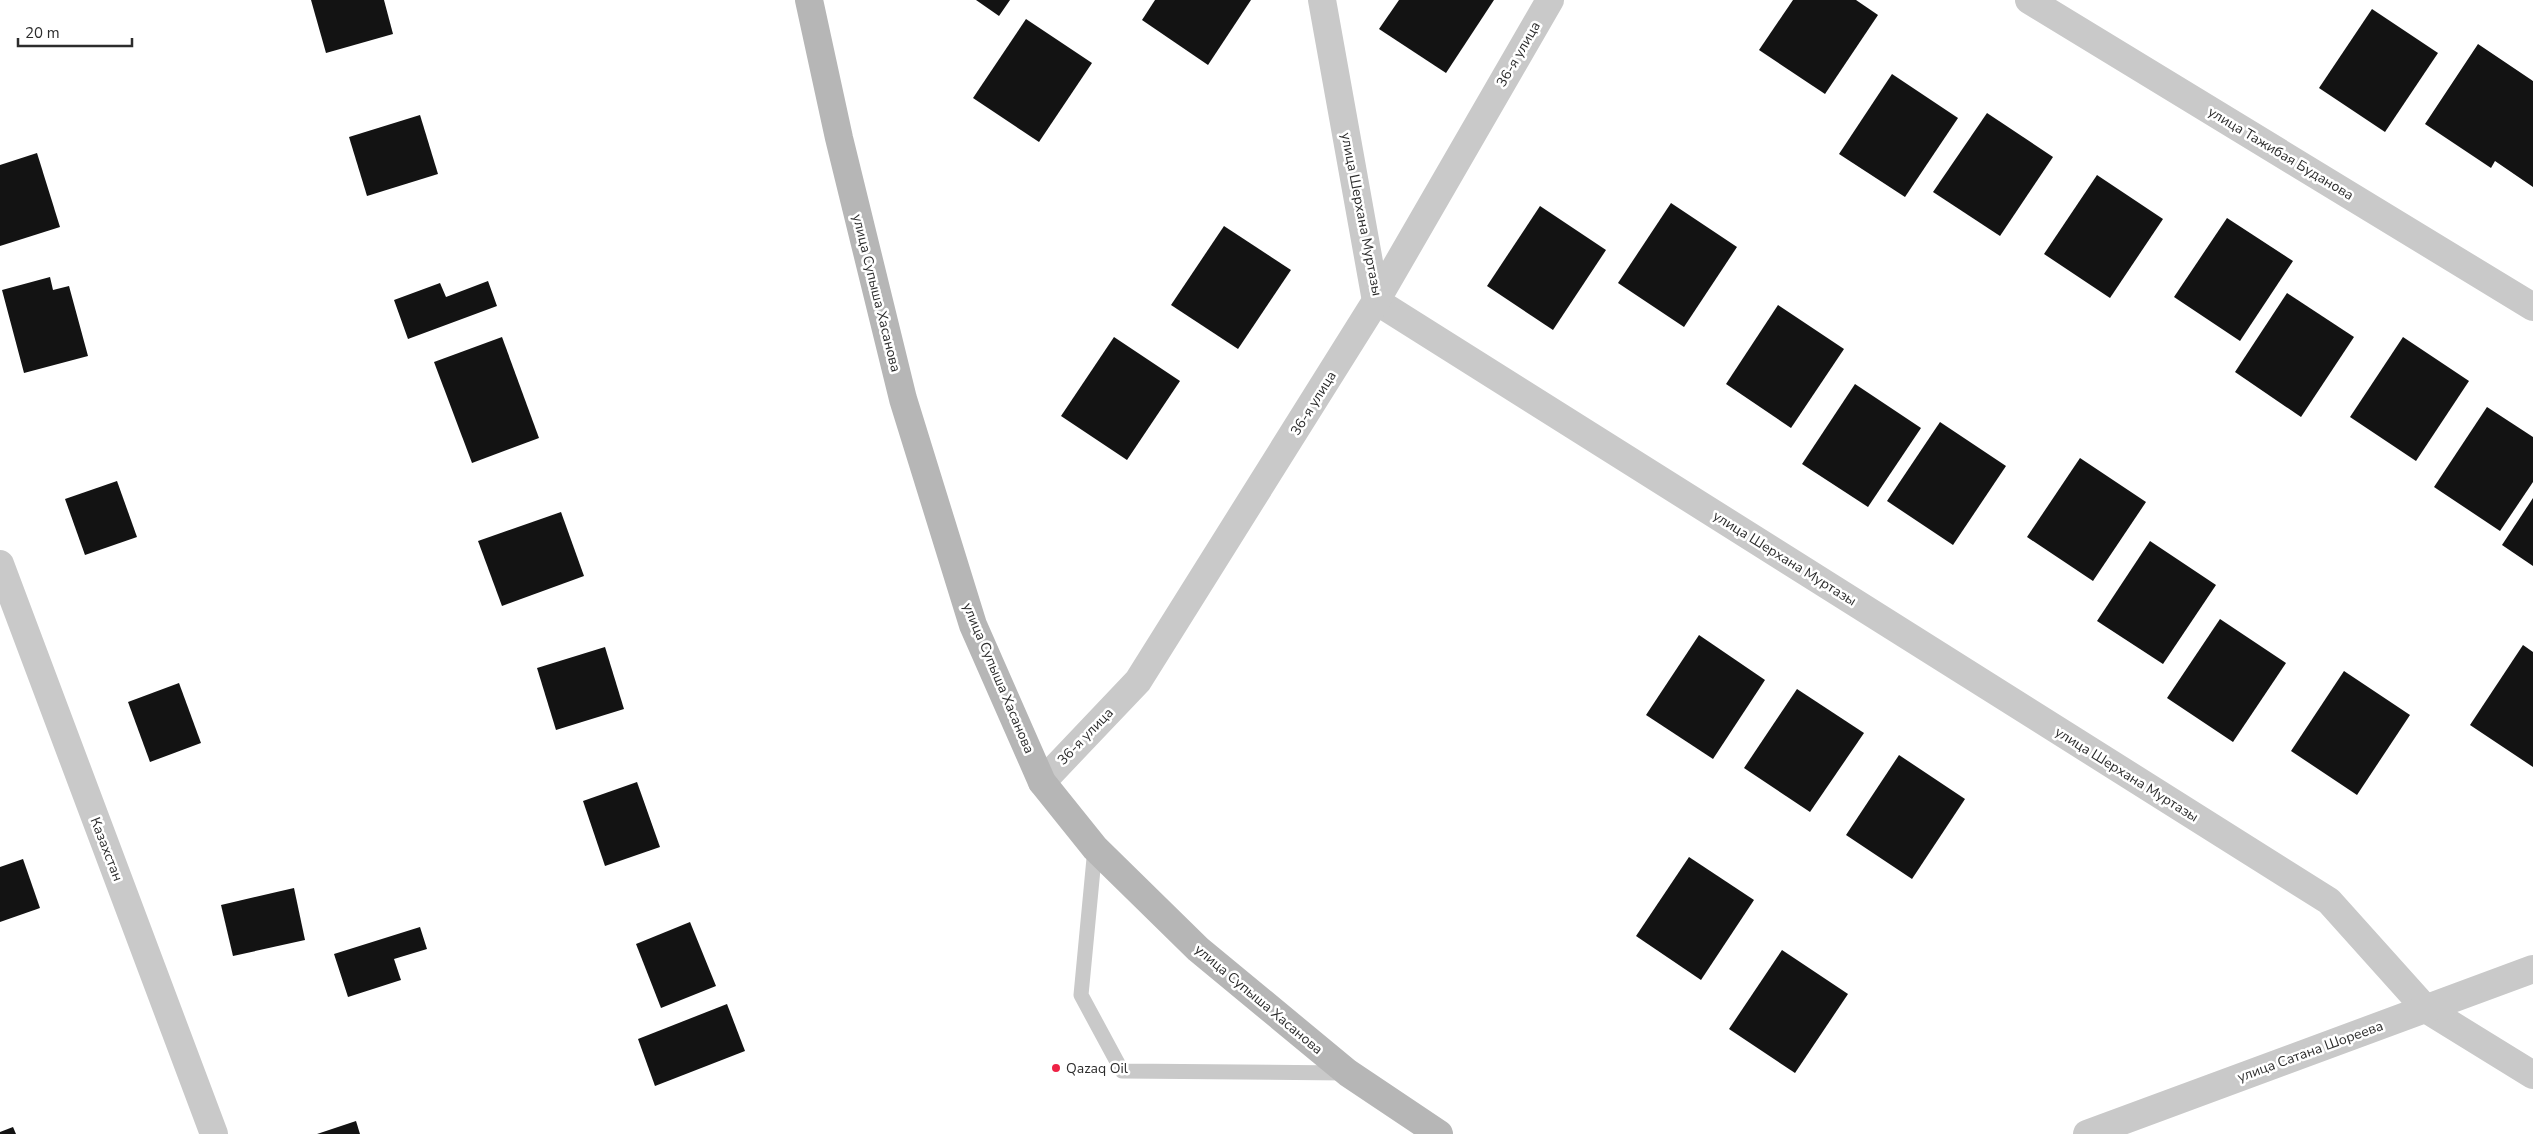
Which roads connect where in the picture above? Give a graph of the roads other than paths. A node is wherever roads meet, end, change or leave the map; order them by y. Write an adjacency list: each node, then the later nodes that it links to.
1 (809, 0): 8 (street, улица Супыша Хасанова)
2 (1322, 0): 5 (street, улица Шерхана Муртазы)
3 (1550, 0): 5 (street, 36-я улица)
4 (2029, 0): 6 (street, улица Тажибая Буданова)
5 (1376, 301): 8 (street, 36-я улица); 11 (street, улица Шерхана Муртазы)
6 (2533, 307)
7 (0, 564): 14 (street, Казахстан)
8 (1042, 782): 9 (street, улица Супыша Хасанова)
9 (1095, 848): 12 (street, улица Супыша Хасанова); 12 (lane)
10 (2533, 969): 11 (street, улица Сатана Шореева)
11 (2426, 1009): 13 (street, улица Шерхана Муртазы); 16 (street, улица Сатана Шореева)
12 (1348, 1073): 15 (street, улица Супыша Хасанова)
13 (2533, 1076)
14 (214, 1134)
15 (1439, 1134)
16 (2087, 1134)

